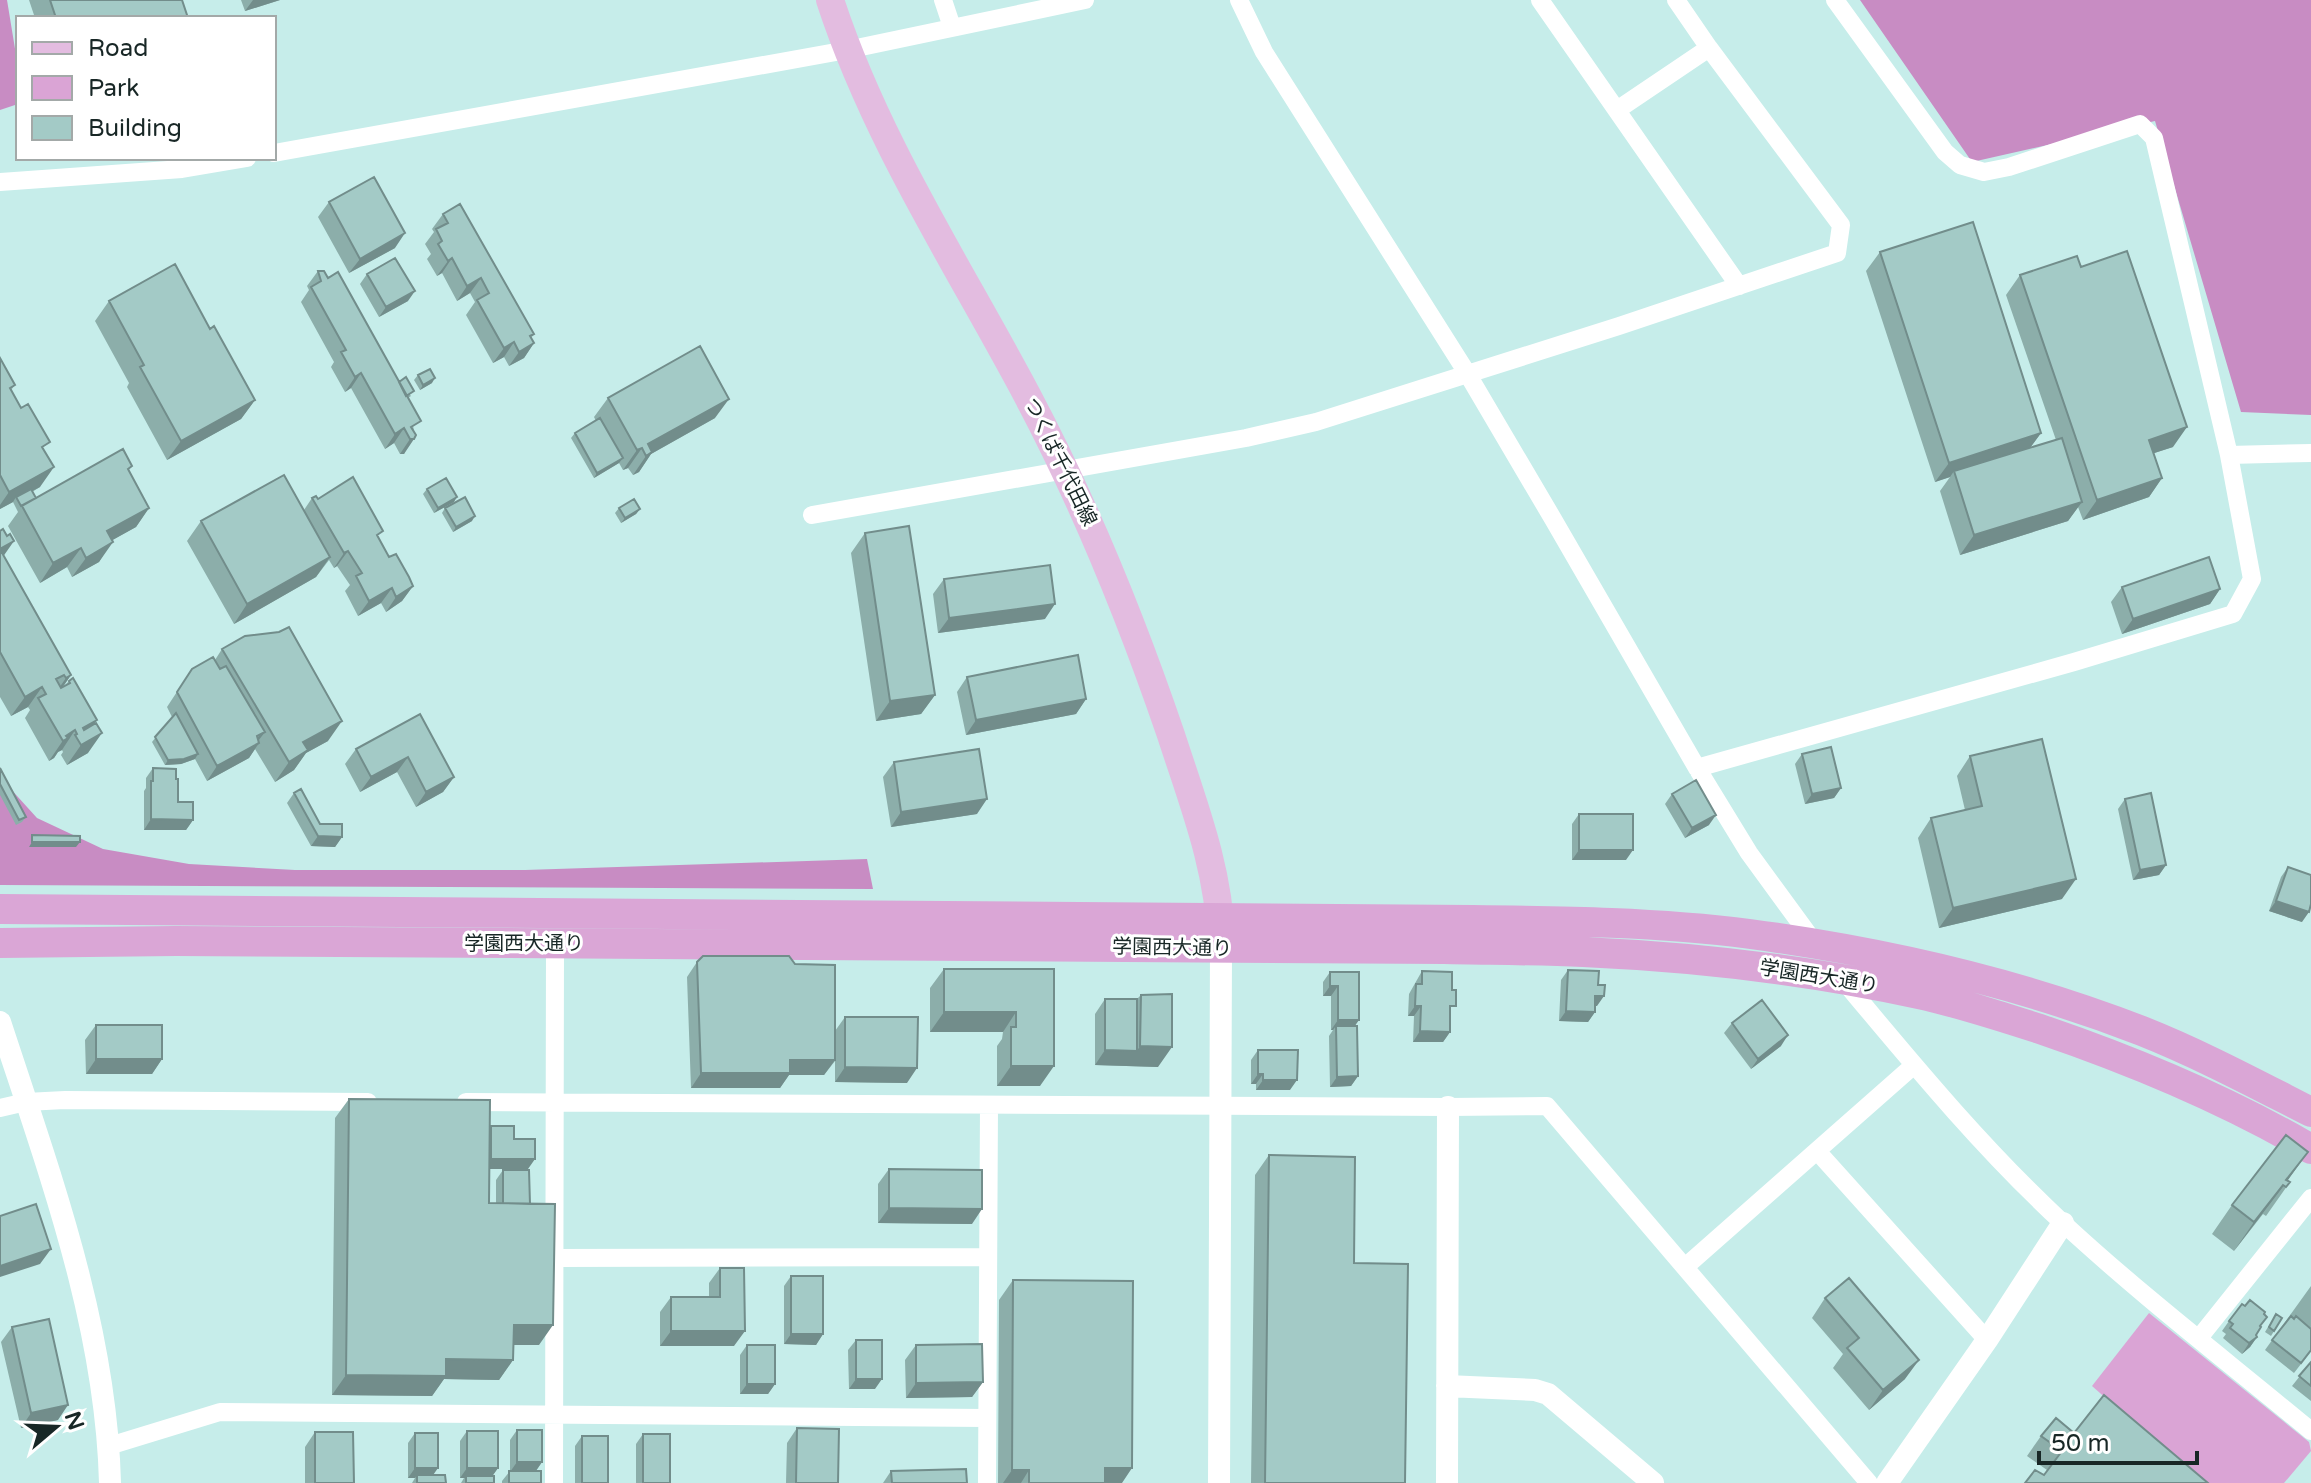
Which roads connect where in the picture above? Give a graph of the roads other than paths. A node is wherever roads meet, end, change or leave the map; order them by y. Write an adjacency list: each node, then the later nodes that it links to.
1 (830, 0): 10 (main road, つくば千代田線)
2 (943, 0): 8 (street)
3 (1085, 0): 8 (street)
4 (1239, 0): 16 (street)
5 (1540, 0): 11 (street)
6 (1676, 0): 9 (street)
7 (1835, 0): 18 (street)
8 (952, 27): 10 (street)
9 (1709, 48): 11 (street); 15 (street)
10 (847, 50): 12 (street); 19 (main road, つくば千代田線)
11 (1617, 110): 15 (street)
12 (276, 153)
13 (235, 160): 14 (street)
14 (0, 182)
15 (1739, 286): 16 (street)
16 (1467, 373): 19 (street); 21 (street)
17 (2311, 453): 18 (street)
18 (2229, 455): 21 (street)
19 (1066, 470): 20 (street); 23 (main road, つくば千代田線)
20 (812, 515)
21 (1697, 768): 26 (street)
22 (0, 909): 23 (highway, 学園西大通り)
23 (1220, 918): 26 (highway, 学園西大通り); 27 (main road, つくば千代田線)
24 (0, 943): 25 (highway, 学園西大通り)
25 (555, 944): 27 (highway, 学園西大通り); 34 (street)
26 (1816, 945): 28 (street); 39 (highway, 学園西大通り)
27 (1221, 949): 28 (highway, 学園西大通り); 36 (street)
28 (1842, 979): 30 (street); 40 (highway, 学園西大通り)
29 (0, 1022): 31 (street)
30 (1913, 1066): 41 (street); 43 (street)
31 (26, 1102): 32 (street); 38 (street); 53 (street)
32 (383, 1102)
33 (445, 1102): 34 (street)
34 (555, 1102): 35 (street); 45 (street)
35 (989, 1105): 36 (street); 44 (street)
36 (1220, 1106): 37 (street); 57 (street)
37 (1448, 1107): 46 (street); 49 (street)
38 (0, 1108)
39 (2311, 1112)
40 (2311, 1149)
41 (1817, 1151): 46 (street); 48 (street)
42 (2311, 1198): 47 (street)
43 (2063, 1223): 47 (street); 48 (street)
44 (988, 1257): 45 (street); 51 (street)
45 (554, 1258): 50 (street)
46 (1685, 1267): 60 (street)
47 (2199, 1338): 52 (street)
48 (1987, 1340): 61 (street)
49 (1447, 1386): 58 (street); 59 (street)
50 (554, 1414): 51 (street); 53 (street); 55 (street)
51 (987, 1418): 56 (street)
52 (2311, 1431)
53 (109, 1446): 54 (street)
54 (110, 1483)
55 (554, 1483)
56 (987, 1483)
57 (1219, 1483)
58 (1447, 1483)
59 (1653, 1483)
60 (1869, 1483)
61 (1887, 1483)

